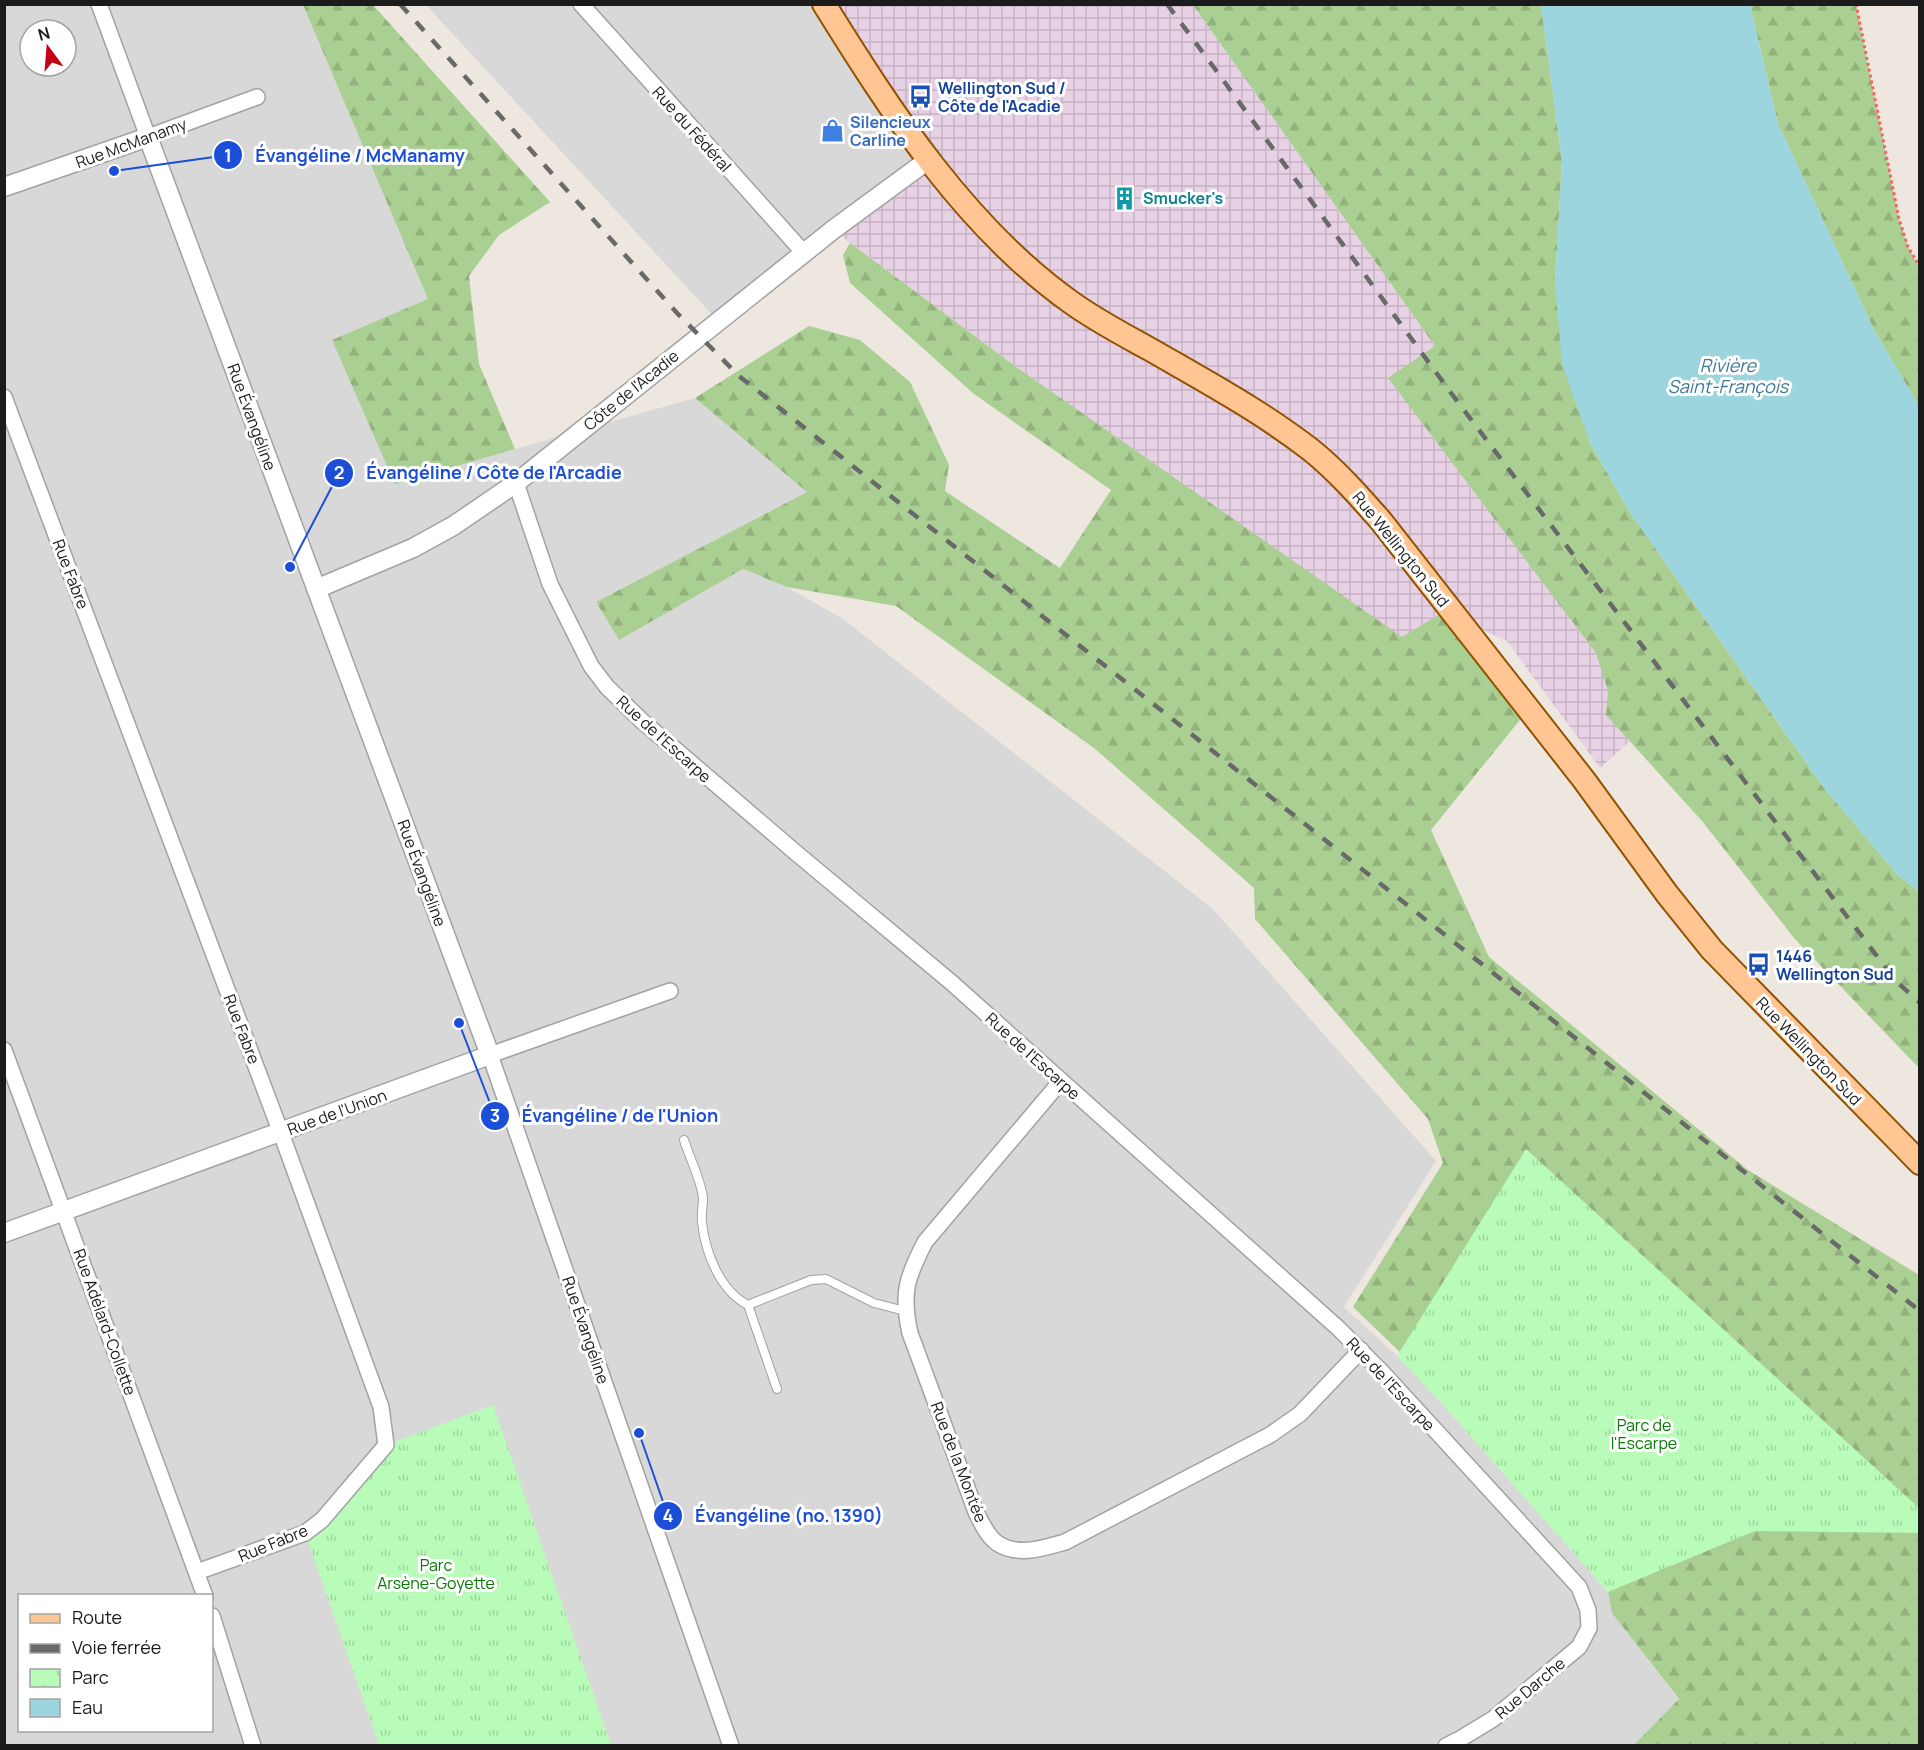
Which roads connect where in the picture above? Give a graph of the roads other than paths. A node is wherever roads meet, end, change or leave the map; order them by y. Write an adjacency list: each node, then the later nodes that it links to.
1 (99, 4): 5 (street, Rue Évangéline)
2 (581, 4): 8 (street, Rue du Fédéral)
3 (824, 4): 6 (main road, Rue Wellington Sud)
4 (257, 97): 5 (street, Rue McManamy)
5 (148, 136): 7 (street, Rue McManamy); 11 (street, Rue Évangéline)
6 (928, 160): 8 (street, Côte de l'Acadie); 18 (main road, Rue Wellington Sud)
7 (4, 188)
8 (804, 253): 10 (street, Côte de l'Acadie)
9 (4, 397): 16 (street, Rue Fabre)
10 (516, 483): 11 (street, Côte de l'Acadie); 15 (street, Rue de l'Escarpe)
11 (316, 589): 14 (street, Rue Évangéline)
12 (670, 991): 14 (street, Rue de l'Union)
13 (4, 1050): 19 (street, Rue Adélard-Collette)
14 (490, 1055): 16 (street, Rue de l'Union); 30 (street, Rue Évangéline)
15 (1061, 1081): 22 (street, Rue de la Montée); 23 (street, Rue de l'Escarpe)
16 (281, 1133): 19 (street, Rue de l'Union); 25 (street, Rue Fabre)
17 (684, 1140): 21 (lane)
18 (1920, 1163)
19 (64, 1211): 20 (street, Rue de l'Union); 25 (street, Rue Adélard-Collette)
20 (4, 1233)
21 (748, 1305): 22 (lane); 24 (lane)
22 (905, 1311): 23 (street, Rue de la Montée)
23 (1361, 1350): 27 (street, Rue de l'Escarpe)
24 (777, 1389)
25 (197, 1572): 26 (street, Rue Adélard-Collette)
26 (204, 1594)
27 (1588, 1610): 31 (street, Rue Darche)
28 (213, 1620): 29 (street)
29 (253, 1746)
30 (731, 1746)
31 (1446, 1746)

